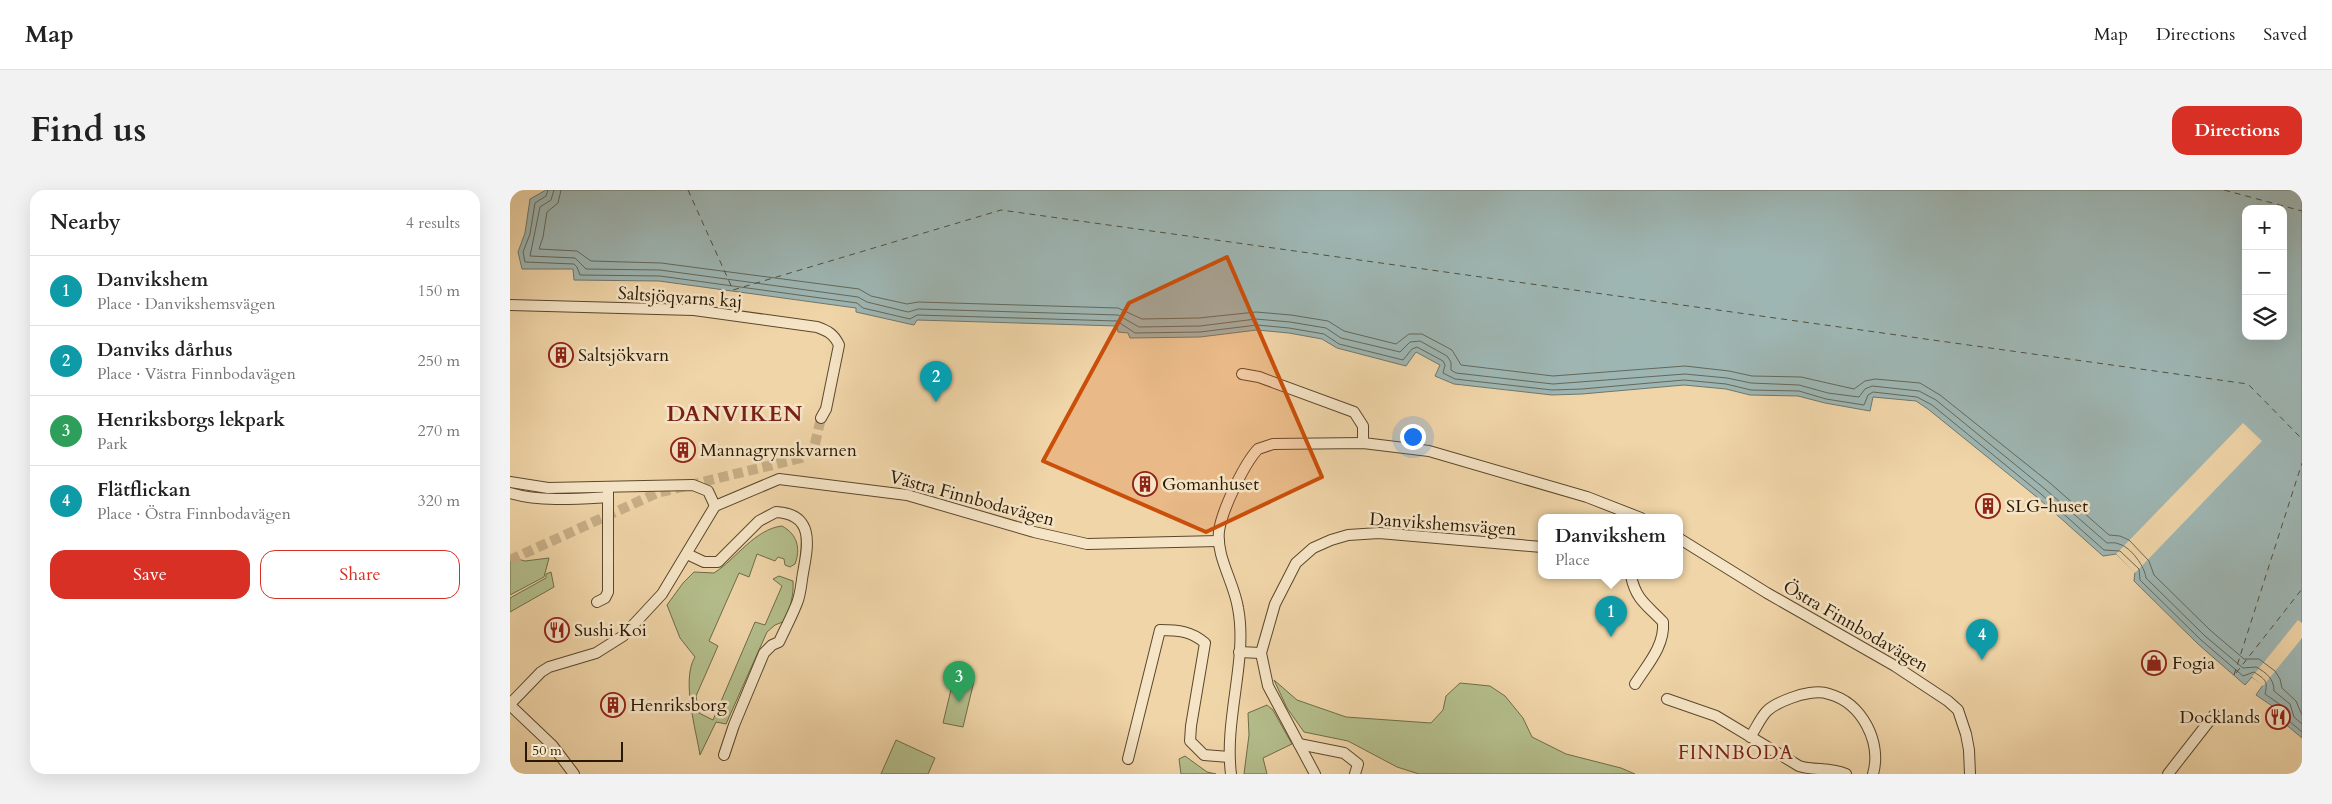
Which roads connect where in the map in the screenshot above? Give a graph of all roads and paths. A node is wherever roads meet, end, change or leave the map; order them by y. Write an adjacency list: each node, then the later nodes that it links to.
1 (510, 305): 3 (street, Saltsjöqvarns kaj)
2 (1242, 374): 4 (street)
3 (821, 418)
4 (1363, 443): 10 (street); 11 (street)
5 (510, 482): 6 (street)
6 (608, 486): 8 (street); 9 (street)
7 (510, 492): 8 (street)
8 (608, 497): 16 (street)
9 (715, 506): 11 (street, Västra Finnbodavägen); 14 (street)
10 (1631, 514)
11 (1219, 540): 17 (street)
12 (1683, 541): 34 (street, Östra Finnbodavägen)
13 (1538, 547): 18 (street, Danvikshemsvägen)
14 (687, 554): 21 (street); 25 (street)
15 (1632, 579): 19 (street)
16 (597, 602)
17 (1239, 652): 18 (street); 26 (street)
18 (1261, 652): 24 (street, Danvikshemsvägen)
19 (1634, 684)
20 (1667, 699): 23 (street)
21 (510, 704): 28 (street)
22 (2214, 715): 35 (street)
23 (1750, 737): 32 (street); 33 (street)
24 (1299, 744): 30 (street, Danvikshemsvägen); 31 (street)
25 (724, 755)
26 (1229, 757): 27 (street); 29 (street)
27 (1128, 759)
28 (574, 774)
29 (1231, 774)
30 (1314, 774)
31 (1355, 774)
32 (1846, 774)
33 (1873, 774)
34 (1970, 774)
35 (2168, 774)

